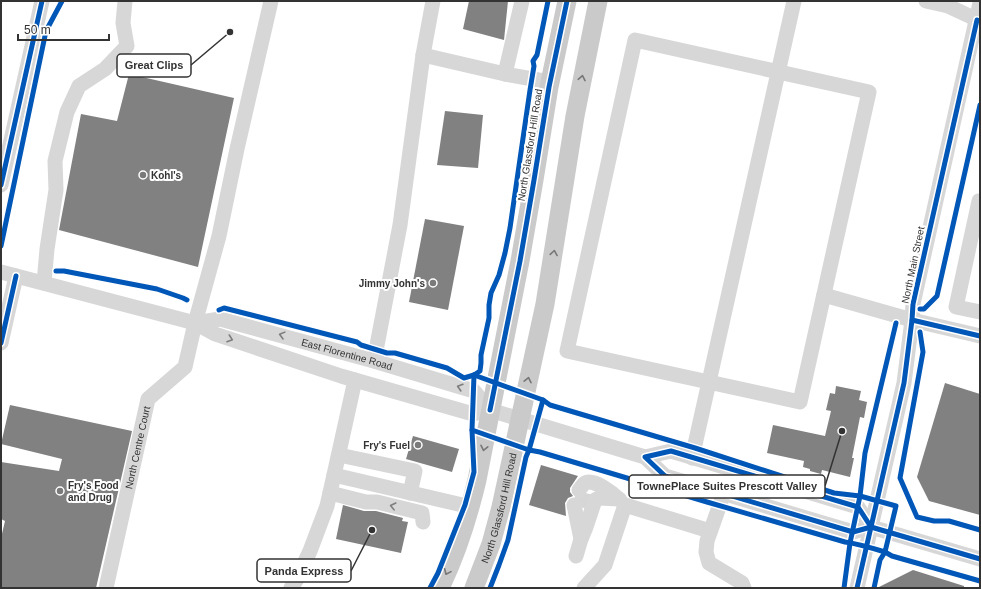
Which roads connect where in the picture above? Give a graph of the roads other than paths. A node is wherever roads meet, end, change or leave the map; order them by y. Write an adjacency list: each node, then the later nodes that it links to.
1 (42, 1): 16 (street)
2 (125, 1): 20 (street)
3 (271, 1): 24 (street, North Centre Court)
4 (433, 1): 12 (street)
5 (522, 1): 14 (street)
6 (567, 1): 15 (main road, North Glassford Hill Road)
7 (598, 1): 31 (main road, North Glassford Hill Road, one-way to 7)
8 (794, 1): 13 (street)
9 (926, 1): 11 (street)
10 (980, 3): 11 (street, North Main Street)
11 (978, 20): 23 (street, North Main Street)
12 (423, 55): 14 (street); 27 (street)
13 (778, 72): 21 (street); 29 (street); 29 (street)
14 (505, 74): 15 (street)
15 (550, 82): 30 (main road, North Glassford Hill Road)
16 (1, 185)
17 (980, 201): 22 (street)
18 (1, 272): 19 (street, East Florentine Road)
19 (16, 276): 20 (street, East Florentine Road); 26 (street)
20 (44, 283): 24 (street, East Florentine Road)
21 (824, 295): 23 (street); 29 (street)
22 (980, 312)
23 (912, 320): 25 (street); 42 (street, North Main Street)
24 (195, 323): 27 (street, East Florentine Road, one-way to 24); 28 (street, East Florentine Road, one-way to 28); 47 (street, North Centre Court)
25 (980, 336)
26 (1, 343)
27 (374, 360): 30 (street, East Florentine Road, one-way to 27)
28 (355, 380): 30 (street, East Florentine Road); 32 (street)
29 (710, 382): 34 (street)
30 (490, 410): 31 (street, East Florentine Road); 40 (main road, North Glassford Hill Road, one-way to 40)
31 (520, 419): 33 (street, East Florentine Road); 50 (main road, North Glassford Hill Road)
32 (339, 455): 35 (street); 37 (street)
33 (645, 457): 34 (street, East Florentine Road); 38 (street, East Florentine Road)
34 (692, 458): 42 (street, East Florentine Road)
35 (334, 475): 36 (street); 37 (street)
36 (330, 493): 41 (street, one-way to 36); 48 (street)
37 (410, 493): 40 (street)
38 (724, 494): 42 (street, East Florentine Road); 43 (street)
39 (622, 502): 43 (street); 44 (street); 44 (street); 51 (street)
40 (471, 507): 49 (main road, North Glassford Hill Road, one-way to 49)
41 (423, 522)
42 (872, 527): 46 (street); 53 (street, North Main Street)
43 (710, 531): 52 (street)
44 (581, 539): 45 (street)
45 (576, 556)
46 (980, 559)
47 (106, 588)
48 (291, 588)
49 (440, 588)
50 (474, 588)
51 (584, 588)
52 (744, 588)
53 (857, 588)

